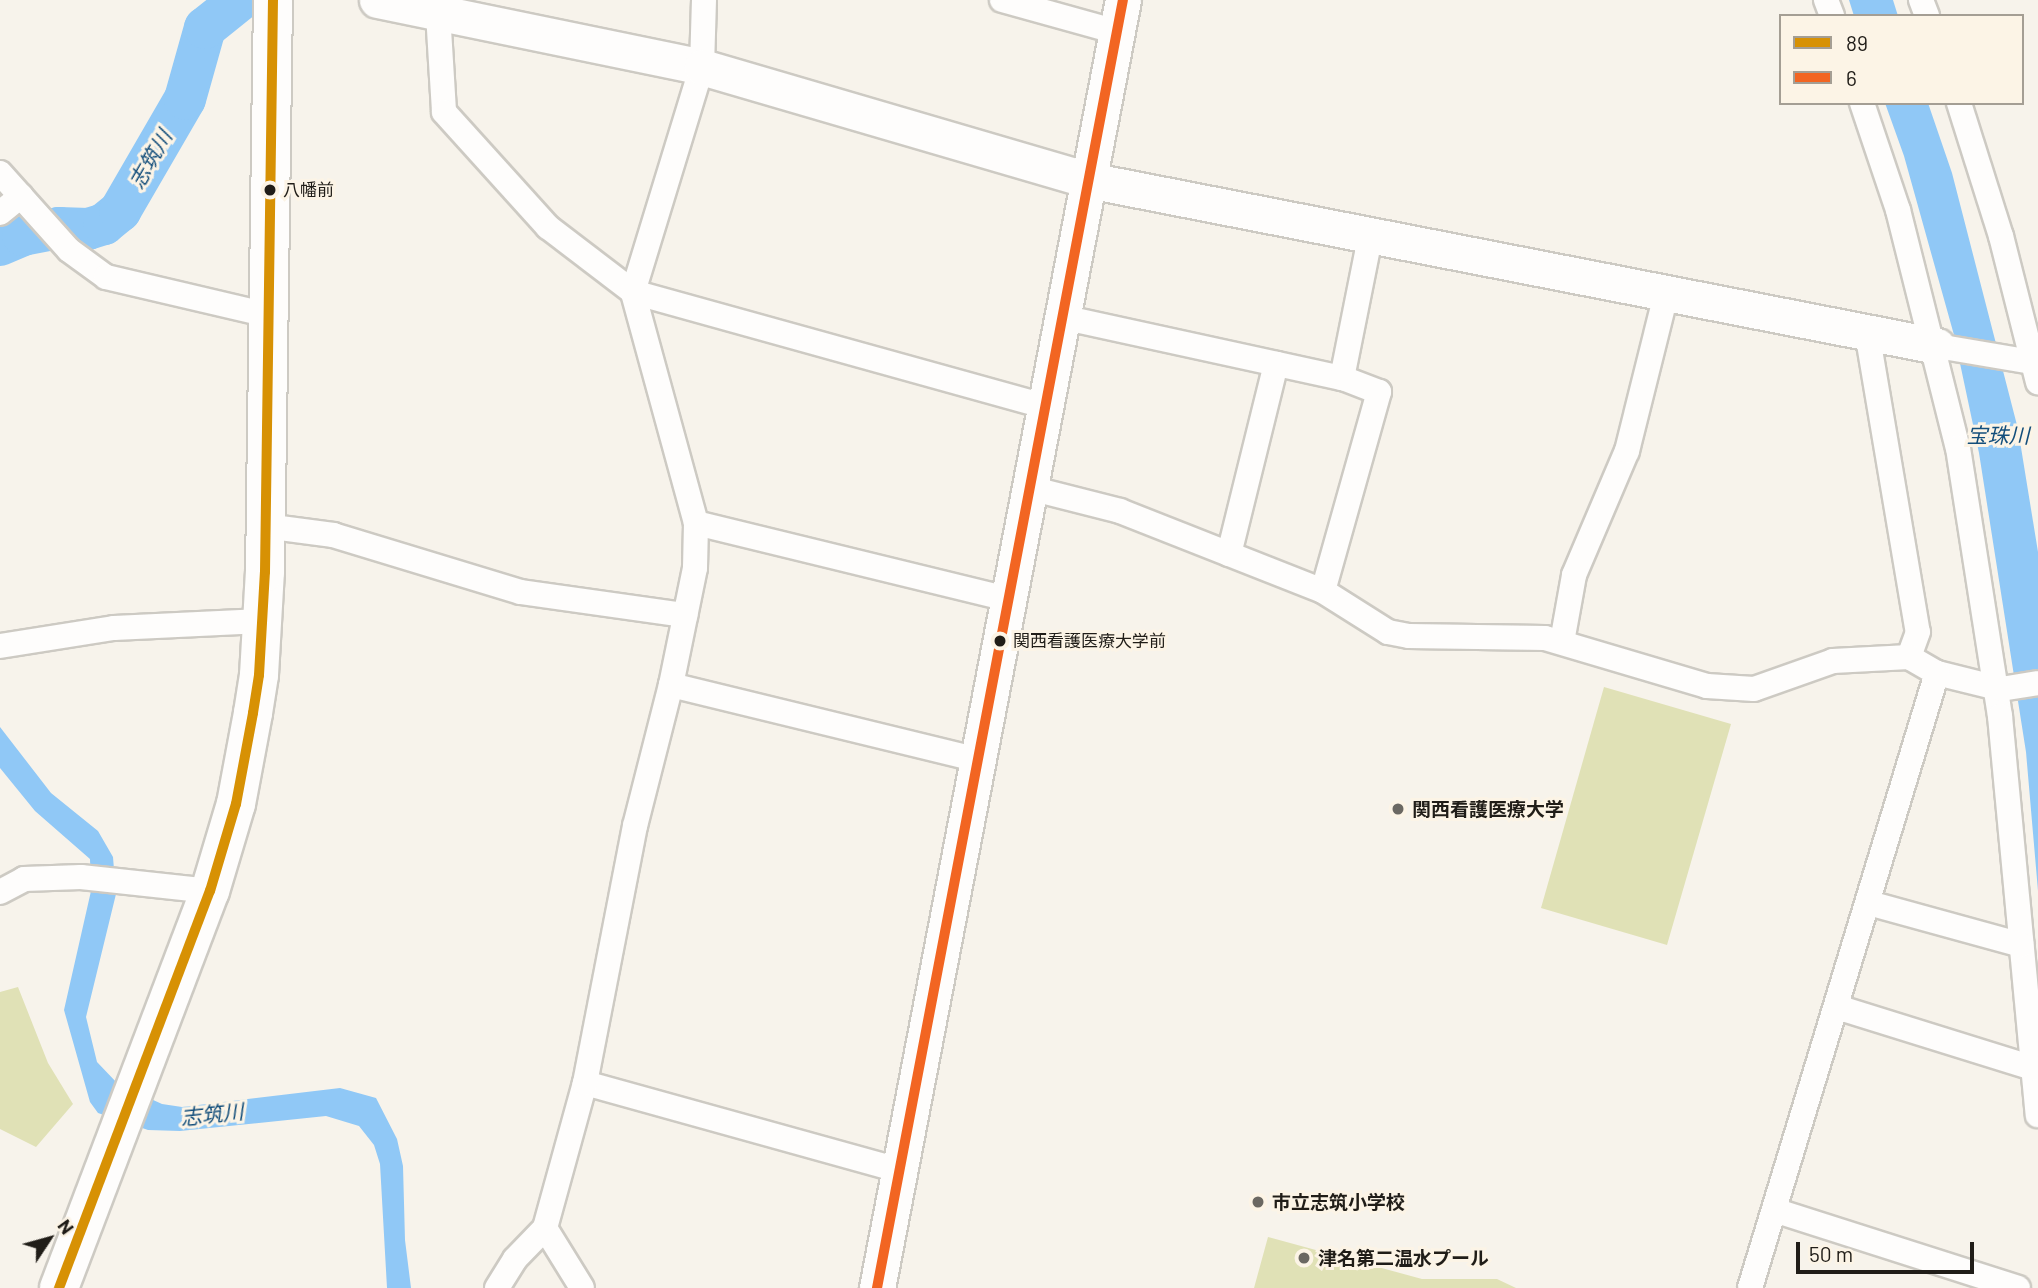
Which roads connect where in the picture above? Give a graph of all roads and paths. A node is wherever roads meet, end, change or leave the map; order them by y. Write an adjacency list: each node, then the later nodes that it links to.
1 (273, 0): 17 (main road)
2 (377, 0): 5 (street)
3 (704, 0): 7 (street)
4 (1002, 0): 6 (street)
5 (439, 6): 7 (street); 16 (street)
6 (1120, 16): 11 (street)
7 (702, 67): 11 (street); 16 (street)
8 (1863, 105): 20 (street)
9 (1960, 105): 22 (street)
10 (0, 173): 12 (street)
11 (1088, 180): 14 (street); 18 (street)
12 (28, 205): 13 (street); 17 (street)
13 (0, 213)
14 (1371, 233): 15 (street); 23 (street)
15 (1668, 291): 19 (street); 33 (street)
16 (633, 292): 24 (street); 26 (street)
17 (268, 314): 27 (main road)
18 (1062, 317): 21 (street); 24 (street)
19 (1867, 332): 20 (street); 35 (street)
20 (1935, 345): 22 (street); 39 (street)
21 (1276, 364): 23 (street); 28 (street)
22 (2031, 366)
23 (1342, 378): 29 (street)
24 (1045, 406): 25 (street)
25 (1030, 488): 28 (street); 30 (street)
26 (696, 523): 30 (street); 31 (street)
27 (265, 526): 31 (street); 32 (main road)
28 (1229, 554): 29 (street)
29 (1323, 591): 33 (street)
30 (1009, 599): 40 (street)
31 (685, 615): 38 (street)
32 (262, 621): 34 (street); 41 (main road)
33 (1562, 642): 35 (street)
34 (0, 646)
35 (1909, 657): 36 (street)
36 (1937, 673): 39 (street); 43 (street)
37 (2038, 683): 39 (street)
38 (671, 685): 40 (street); 47 (street)
39 (1997, 688): 44 (street)
40 (978, 760): 49 (street)
41 (210, 891): 42 (street); 52 (main road)
42 (0, 892)
43 (1869, 903): 44 (street); 45 (street)
44 (2021, 945): 46 (street)
45 (1837, 1007): 46 (street); 50 (street)
46 (2033, 1068): 48 (street)
47 (585, 1083): 49 (street); 51 (street)
48 (2038, 1115)
49 (899, 1170): 55 (street)
50 (1774, 1210): 56 (street); 57 (street)
51 (545, 1228): 53 (street); 54 (street)
52 (59, 1288)
53 (497, 1288)
54 (582, 1288)
55 (877, 1288)
56 (1750, 1288)
57 (2018, 1288)

